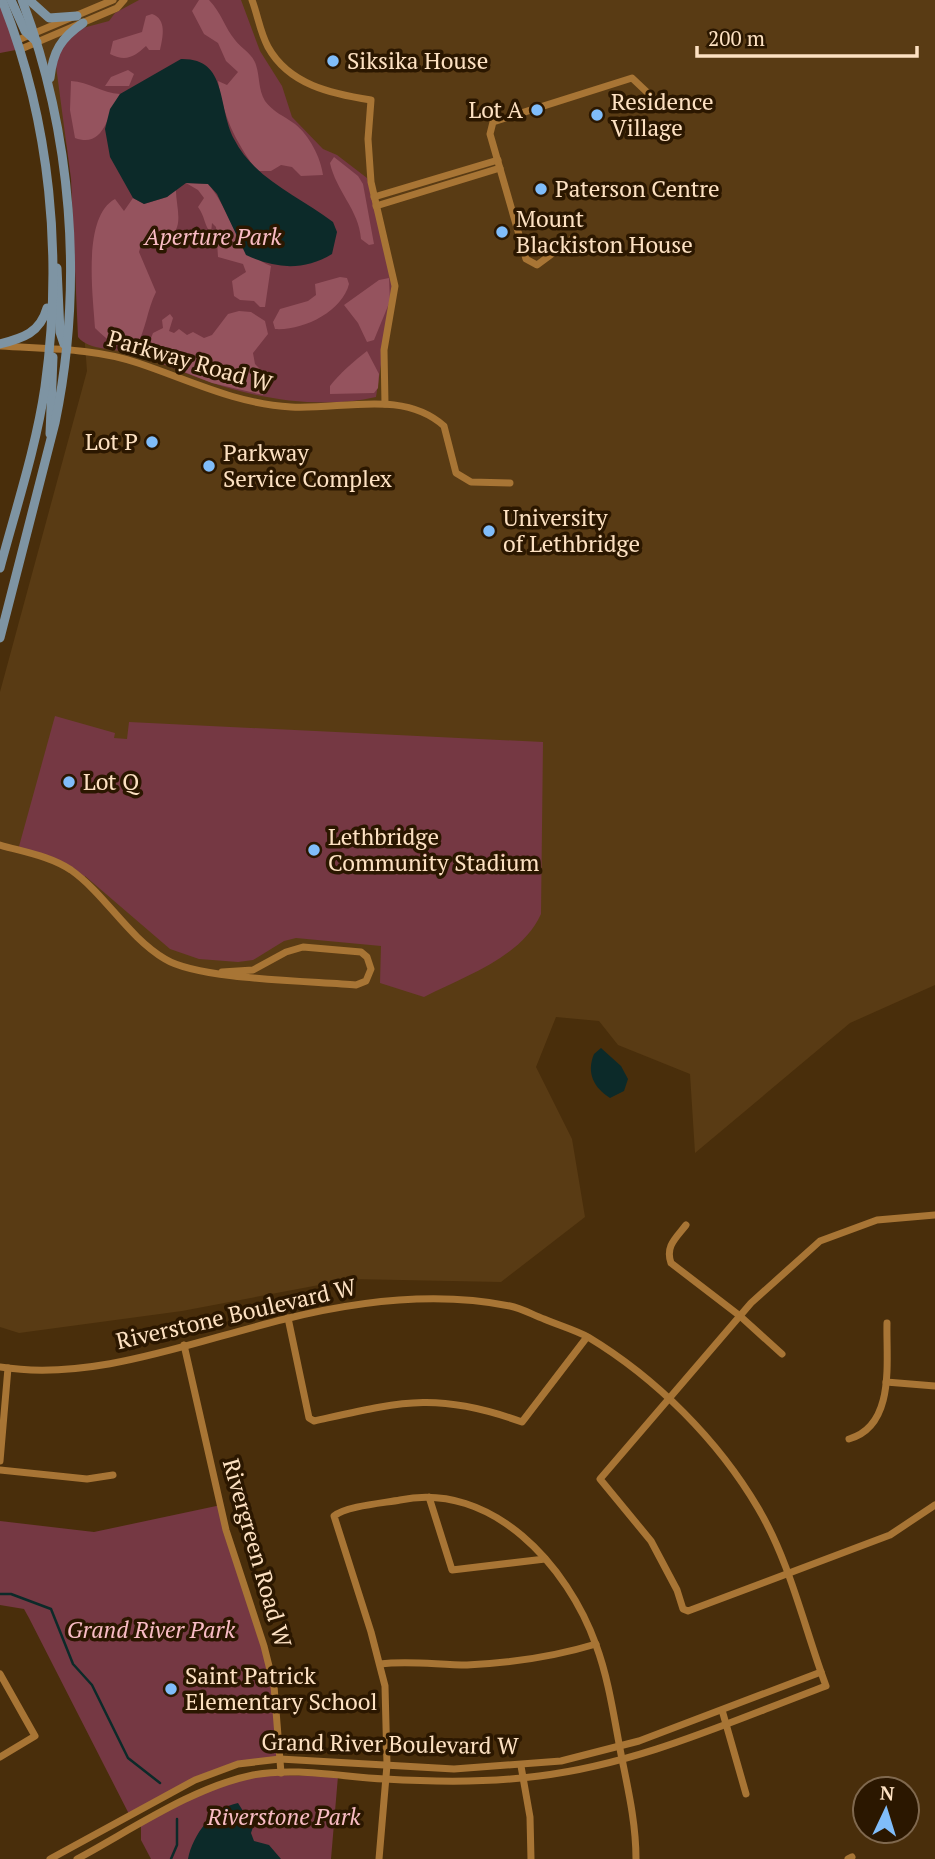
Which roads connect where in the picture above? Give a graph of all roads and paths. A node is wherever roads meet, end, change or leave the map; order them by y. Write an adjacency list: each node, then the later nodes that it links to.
1 (2, 0): 10 (main road)
2 (11, 0): 9 (main road)
3 (22, 0): 9 (main road)
4 (29, 0): 8 (main road)
5 (113, 0): 8 (street)
6 (124, 0): 8 (street)
7 (252, 0): 14 (street)
8 (80, 19): 9 (street); 11 (main road)
9 (34, 38): 10 (street); 11 (main road)
10 (19, 45): 16 (main road)
11 (49, 86): 21 (main road)
12 (650, 95): 13 (street)
13 (499, 164): 14 (street); 15 (street); 17 (street)
14 (374, 197): 15 (street)
15 (376, 206): 22 (street)
16 (52, 228): 18 (main road); 21 (main road)
17 (572, 239)
18 (52, 293): 19 (main road); 20 (main road)
19 (0, 345): 20 (street, Parkway Road W)
20 (49, 349): 21 (street, Parkway Road W); 23 (main road); 25 (main road)
21 (66, 351): 22 (street, Parkway Road W); 23 (main road)
22 (385, 404): 24 (street, Parkway Road W)
23 (51, 443): 26 (main road)
24 (510, 483)
25 (0, 568)
26 (0, 638)
27 (0, 845): 28 (street)
28 (222, 972): 28 (street)
29 (935, 1215): 31 (street)
30 (686, 1225): 31 (street)
31 (740, 1316): 36 (street); 40 (street)
32 (288, 1318): 34 (street, Riverstone Boulevard W); 34 (street); 35 (street, Riverstone Boulevard W)
33 (887, 1323): 38 (street)
34 (587, 1337): 40 (street, Riverstone Boulevard W)
35 (184, 1345): 37 (street, Riverstone Boulevard W); 58 (street, Rivergreen Road W)
36 (782, 1354)
37 (4, 1367): 42 (street)
38 (886, 1382): 39 (street); 41 (street)
39 (935, 1386)
40 (670, 1398): 48 (street, Riverstone Boulevard W); 48 (street)
41 (849, 1439)
42 (0, 1461)
43 (0, 1470): 44 (street)
44 (113, 1475)
45 (429, 1497): 47 (street); 47 (street); 50 (street)
46 (935, 1505): 48 (street)
47 (545, 1559): 49 (street)
48 (787, 1574): 51 (street, Riverstone Boulevard W)
49 (596, 1644): 50 (street); 56 (street)
50 (380, 1664): 60 (street)
51 (821, 1672): 53 (street, Riverstone Boulevard W); 54 (street, Grand River Boulevard W)
52 (0, 1674): 57 (street)
53 (826, 1686): 55 (street, Grand River Boulevard W)
54 (722, 1710): 55 (street); 56 (street, Grand River Boulevard W)
55 (725, 1723): 59 (street, Grand River Boulevard W); 65 (street)
56 (620, 1747): 59 (street); 61 (street, Grand River Boulevard W)
57 (0, 1757)
58 (280, 1759): 60 (street, Grand River Boulevard W); 62 (street, Rivergreen Road W); 66 (street, Grand River Boulevard W)
59 (622, 1759): 63 (street, Grand River Boulevard W); 70 (street)
60 (387, 1765): 61 (street, Grand River Boulevard W); 64 (street)
61 (521, 1766): 63 (street)
62 (281, 1773): 64 (street, Grand River Boulevard W); 67 (street, Grand River Boulevard W)
63 (524, 1778): 64 (street, Grand River Boulevard W); 69 (street)
64 (386, 1779): 68 (street)
65 (746, 1794)
66 (50, 1859)
67 (77, 1859)
68 (379, 1859)
69 (531, 1859)
70 (636, 1859)

